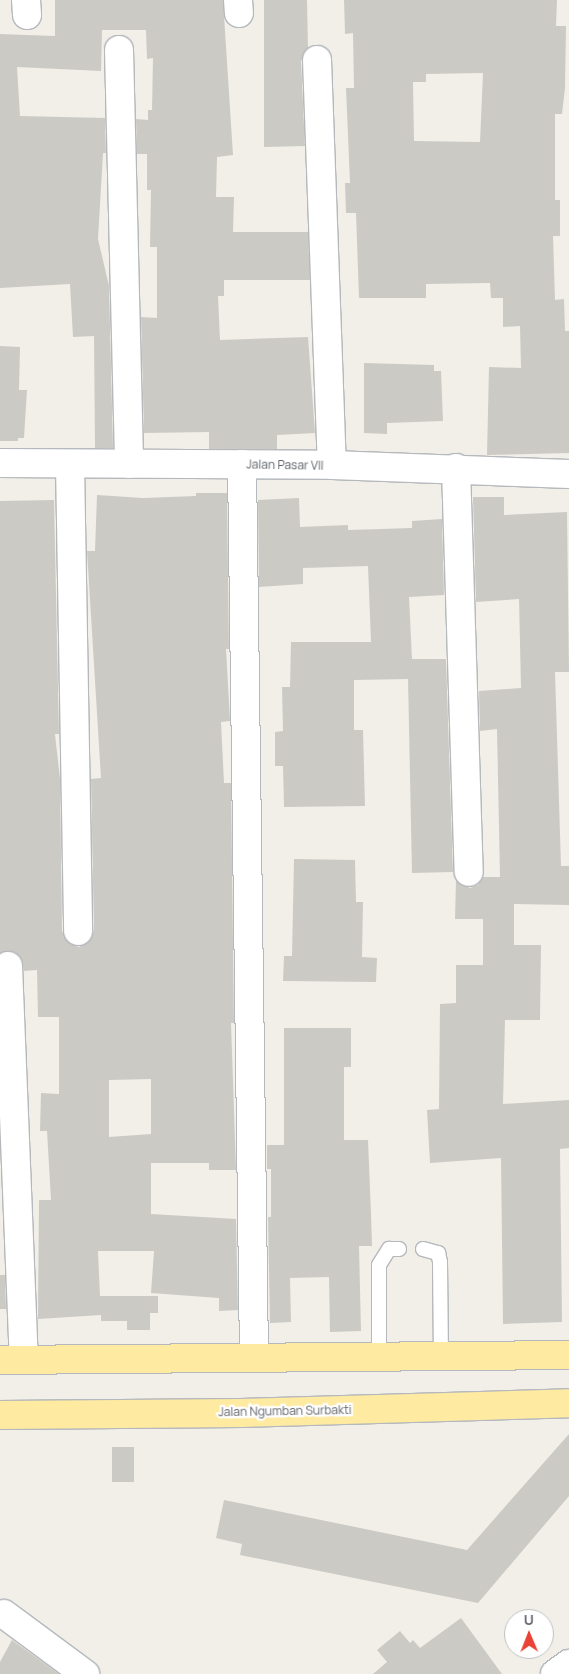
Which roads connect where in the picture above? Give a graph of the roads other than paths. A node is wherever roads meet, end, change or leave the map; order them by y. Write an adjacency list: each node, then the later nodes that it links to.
1 (119, 50): 5 (street)
2 (317, 60): 7 (street)
3 (0, 463): 4 (street, Jalan Pasar VII)
4 (70, 464): 5 (street, Jalan Pasar VII); 11 (street)
5 (130, 464): 6 (street, Jalan Pasar VII)
6 (242, 464): 7 (street, Jalan Pasar VII); 18 (street)
7 (332, 465): 8 (street, Jalan Pasar VII)
8 (456, 468): 9 (street, Jalan Pasar VII); 10 (street)
9 (569, 474)
10 (469, 872)
11 (78, 931)
12 (8, 966): 19 (street)
13 (399, 1249): 17 (lane)
14 (424, 1249): 15 (lane)
15 (441, 1355): 16 (highway); 17 (highway)
16 (569, 1355)
17 (379, 1356): 18 (highway)
18 (254, 1358): 19 (highway)
19 (12, 1360)
20 (569, 1403): 21 (highway, Jalan Ngumban Surbakti)
21 (0, 1415)
22 (4, 1614): 24 (street)
23 (569, 1664): 25 (street)
24 (85, 1674)
25 (556, 1674)

